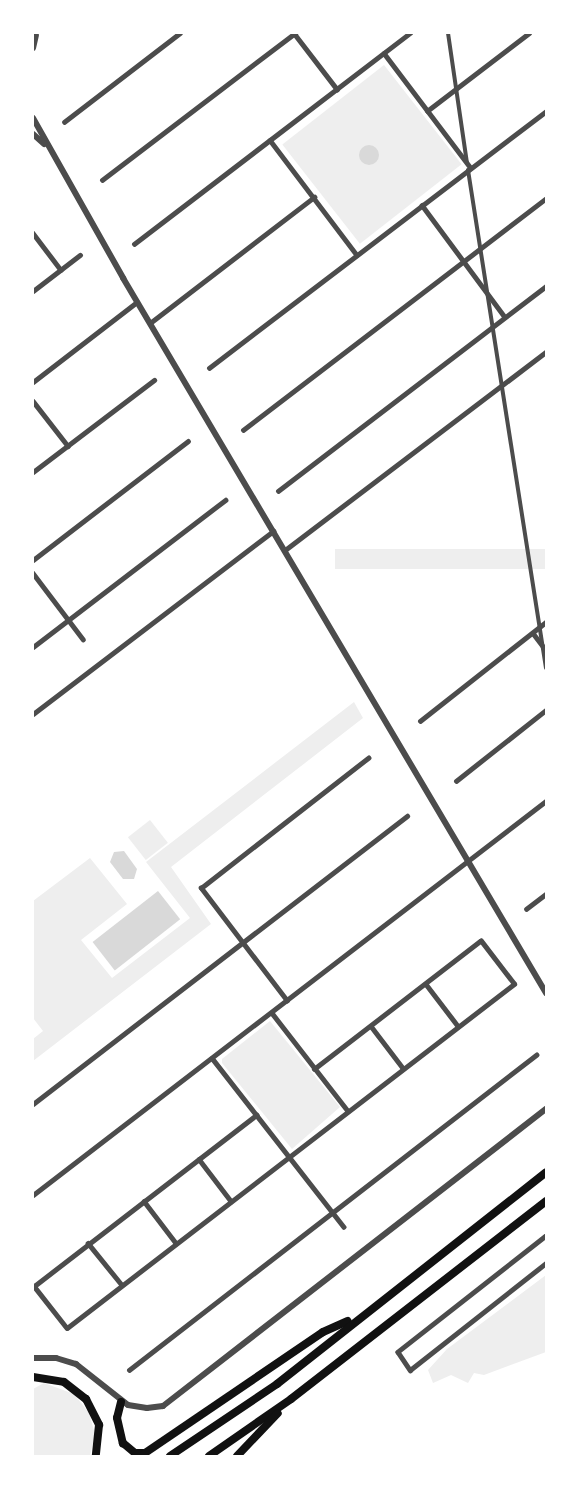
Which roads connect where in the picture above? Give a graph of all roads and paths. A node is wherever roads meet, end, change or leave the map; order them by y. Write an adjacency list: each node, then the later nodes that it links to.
1 (180, 33): 14 (street)
2 (295, 33): 9 (street); 19 (street)
3 (410, 33): 8 (street)
4 (448, 33): 10 (street)
5 (529, 33): 10 (street)
6 (36, 35): 7 (street)
7 (33, 48)
8 (384, 53): 9 (street); 11 (street)
9 (337, 89): 16 (street)
10 (456, 89): 11 (street); 18 (street)
11 (428, 111): 18 (street)
12 (546, 111): 18 (street)
13 (33, 118): 17 (street)
14 (64, 122)
15 (33, 134): 17 (street)
16 (270, 140): 20 (street); 24 (street)
17 (46, 146): 33 (street)
18 (469, 167): 22 (street); 25 (street)
19 (102, 180)
20 (314, 197): 27 (street); 35 (street)
21 (546, 198): 25 (street)
22 (422, 205): 27 (street); 28 (street)
23 (33, 233): 29 (street)
24 (134, 244)
25 (480, 249): 28 (street); 31 (street)
26 (80, 255): 29 (street)
27 (357, 255): 38 (street)
28 (465, 261): 31 (street); 43 (street)
29 (61, 270): 32 (street)
30 (546, 286): 34 (street)
31 (486, 289): 34 (street); 36 (street)
32 (33, 291)
33 (137, 302): 35 (street); 40 (street)
34 (505, 317): 36 (street)
35 (150, 323): 49 (street)
36 (492, 327): 41 (street); 47 (street)
37 (546, 352): 41 (street)
38 (209, 368)
39 (154, 380): 45 (street)
40 (33, 382)
41 (501, 386): 50 (street); 55 (street)
42 (33, 401): 45 (street)
43 (243, 430)
44 (188, 441): 51 (street)
45 (68, 446): 46 (street)
46 (33, 472)
47 (278, 491)
48 (225, 500): 53 (street)
49 (273, 531): 50 (street); 62 (street)
50 (285, 550): 68 (street)
51 (33, 560)
52 (33, 573): 53 (street)
53 (69, 620): 57 (street); 58 (street)
54 (546, 622): 55 (street)
55 (540, 627): 56 (street); 59 (street)
56 (533, 633): 59 (street); 63 (street)
57 (83, 639)
58 (33, 647)
59 (544, 648): 60 (street)
60 (546, 668)
61 (546, 710): 65 (street)
62 (33, 714)
63 (420, 721)
64 (368, 758): 71 (street)
65 (456, 781)
66 (546, 801): 68 (street)
67 (407, 816): 71 (street)
68 (469, 860): 73 (street); 74 (street)
69 (546, 894): 70 (street)
70 (526, 909)
71 (243, 943): 74 (street); 82 (street)
72 (426, 984): 76 (street); 77 (street); 77 (street)
73 (546, 993)
74 (287, 1001): 75 (street)
75 (272, 1013): 79 (street); 81 (street)
76 (371, 1026): 80 (street); 81 (street)
77 (458, 1026): 80 (street)
78 (536, 1055): 93 (street)
79 (212, 1058): 85 (street); 89 (street)
80 (403, 1068): 84 (street)
81 (315, 1069): 84 (street)
82 (33, 1104)
83 (545, 1109): 108 (street)
84 (348, 1111): 86 (street)
85 (256, 1115): 86 (street); 87 (street)
86 (289, 1157): 91 (street); 93 (street)
87 (199, 1158): 90 (street); 91 (street)
88 (546, 1172): 101 (highway)
89 (33, 1195)
90 (144, 1201): 96 (street); 97 (street)
91 (231, 1201): 97 (street)
92 (546, 1201): 107 (highway)
93 (332, 1212): 94 (street); 105 (street)
94 (344, 1227)
95 (546, 1236): 98 (street)
96 (88, 1243): 99 (street); 100 (street)
97 (176, 1243): 99 (street)
98 (546, 1263)
99 (122, 1285): 100 (street)
100 (34, 1287)
101 (360, 1316): 108 (highway); 110 (highway)
102 (33, 1353): 104 (street)
103 (33, 1358): 104 (street)
104 (56, 1358): 108 (street)
105 (129, 1370)
106 (33, 1377): 109 (highway)
107 (291, 1399): 111 (highway); 112 (highway)
108 (121, 1402)
109 (96, 1456)
110 (170, 1456)
111 (209, 1456)
112 (237, 1456)

